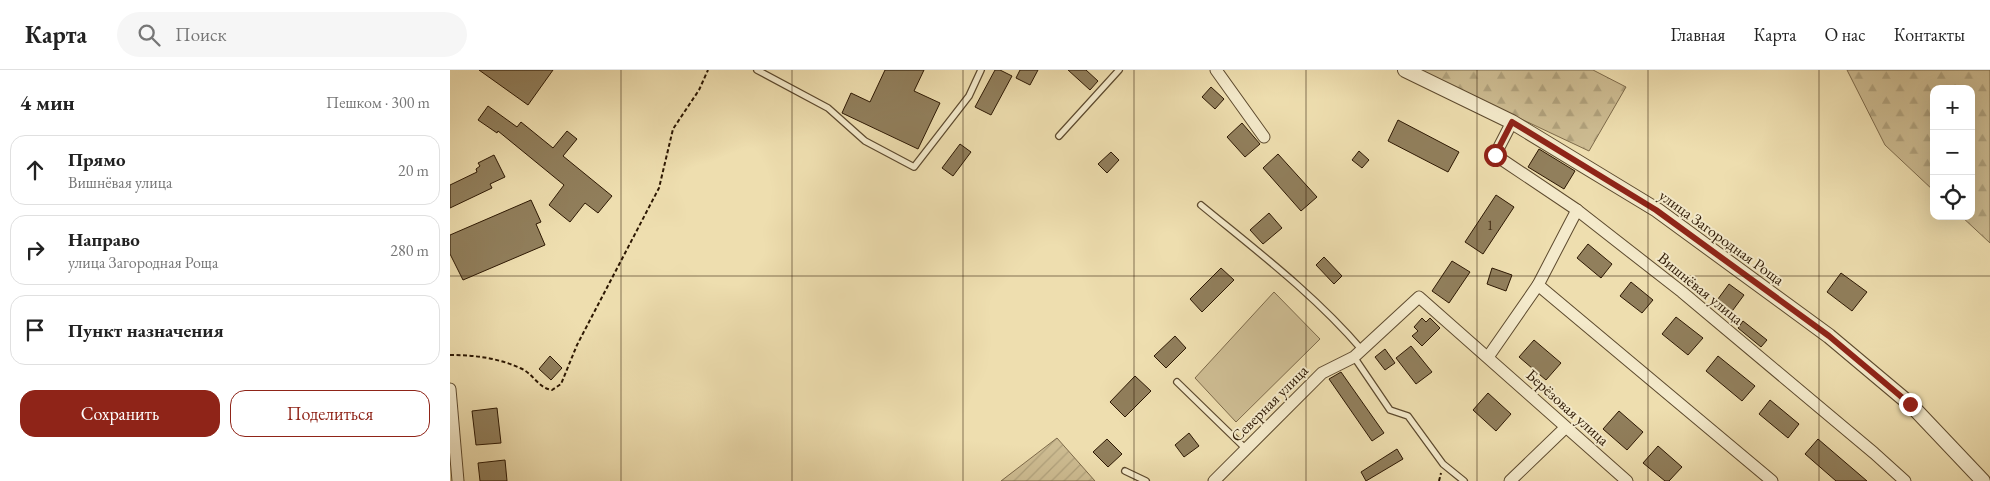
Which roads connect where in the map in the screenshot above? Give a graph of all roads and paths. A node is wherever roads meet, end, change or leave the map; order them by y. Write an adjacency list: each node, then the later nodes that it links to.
1 (708, 70): 14 (path)
2 (757, 70): 3 (lane)
3 (980, 70)
4 (1119, 70): 8 (lane)
5 (1216, 70): 9 (street)
6 (1405, 70): 7 (street, улица Загородная Роща)
7 (1512, 122): 11 (street, Вишнёвая улица); 30 (street, улица Загородная Роща)
8 (1059, 136)
9 (1264, 137)
10 (1201, 205): 15 (lane)
11 (1577, 210): 12 (street); 29 (street, Вишнёвая улица)
12 (1538, 285): 16 (street); 28 (street)
13 (1418, 297): 15 (street, Северная улица); 16 (street, Берёзовая улица)
14 (450, 354)
15 (1358, 354): 20 (street, Северная улица); 25 (lane)
16 (1488, 357): 19 (street, Берёзовая улица)
17 (1177, 382): 20 (lane)
18 (450, 389): 22 (street)
19 (1566, 428): 26 (street); 27 (street, Берёзовая улица)
20 (1246, 449): 24 (street, Северная улица)
21 (1125, 471): 23 (lane)
22 (458, 481)
23 (1146, 481)
24 (1214, 481)
25 (1464, 481)
26 (1510, 481)
27 (1627, 481)
28 (1772, 481)
29 (1905, 481)
30 (1983, 481)

